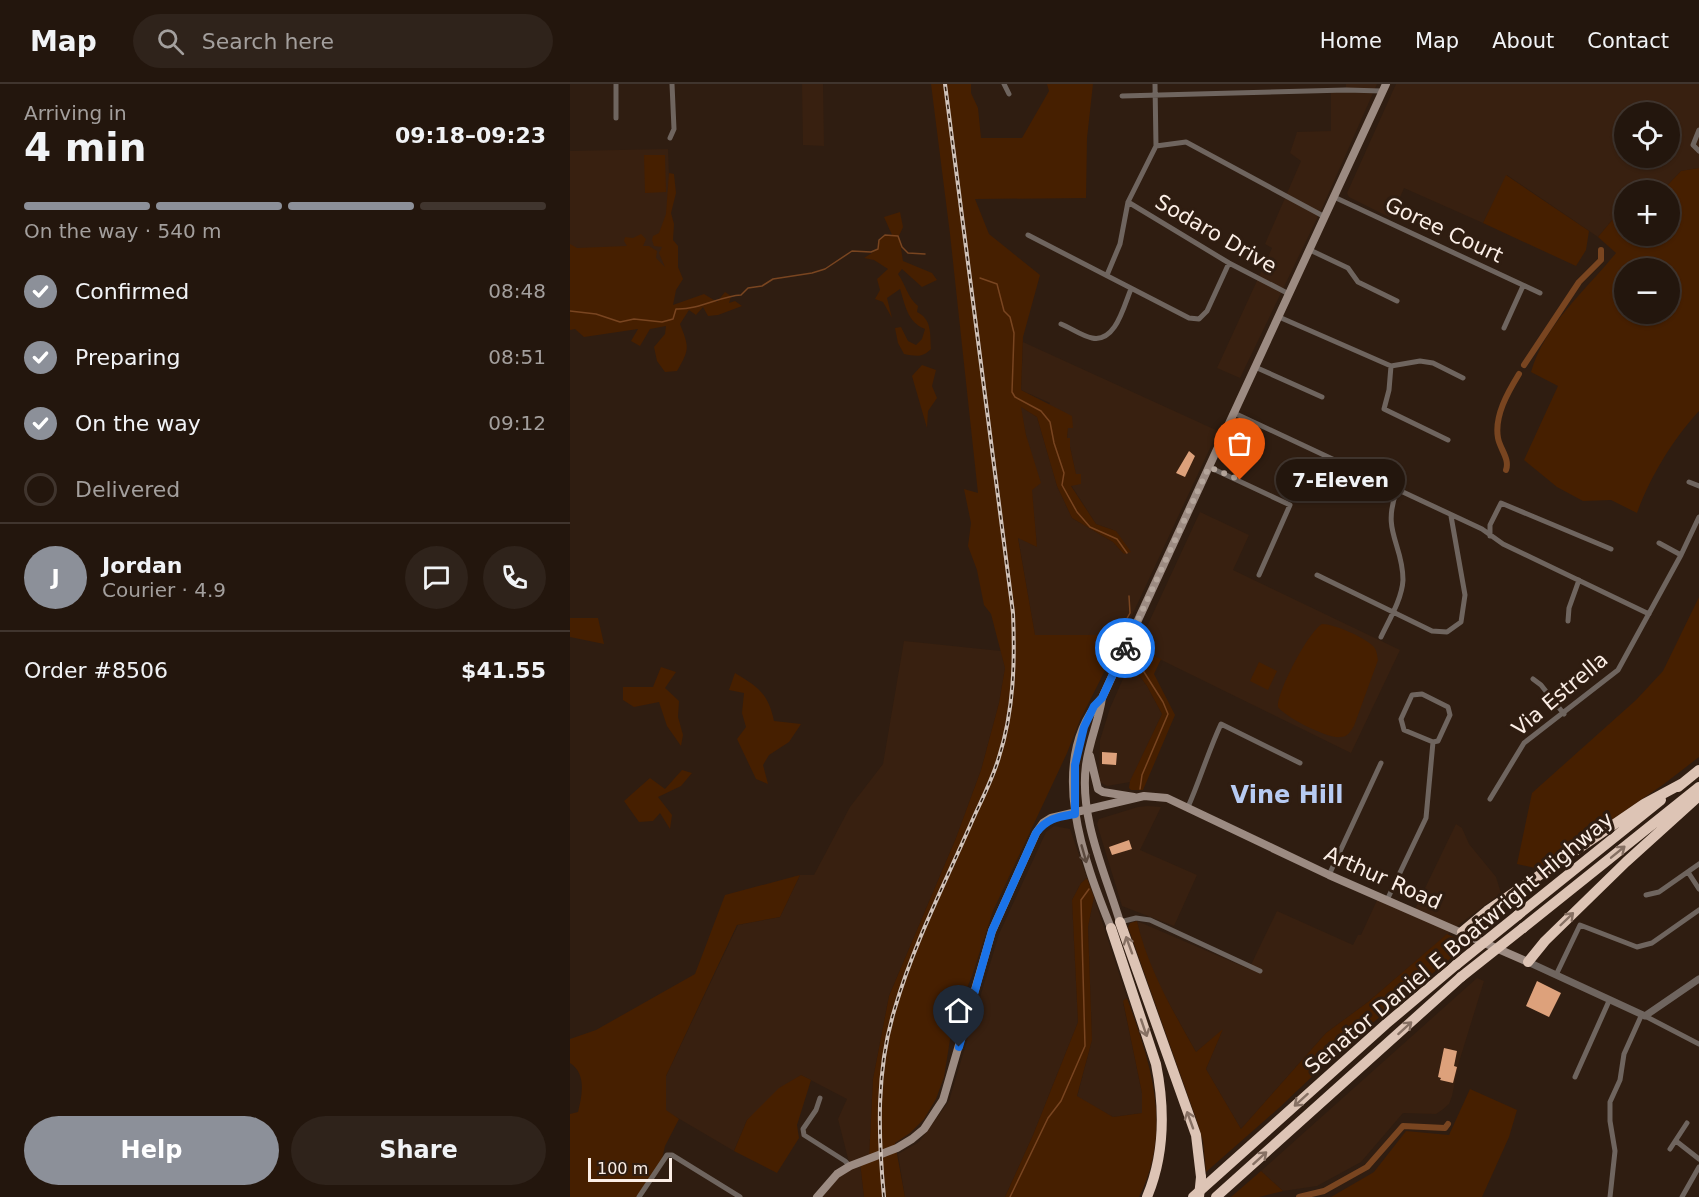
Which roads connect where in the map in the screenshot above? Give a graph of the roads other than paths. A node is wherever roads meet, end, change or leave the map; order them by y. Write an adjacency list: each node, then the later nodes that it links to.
1 (616, 84): 9 (street)
2 (672, 84): 11 (street)
3 (1004, 84): 6 (street)
4 (1155, 84): 8 (street)
5 (1384, 88): 8 (street); 14 (main road)
6 (1009, 94)
7 (1122, 96): 8 (street)
8 (1155, 97): 12 (street)
9 (616, 118)
10 (1699, 130): 13 (street)
11 (670, 138)
12 (1156, 146): 15 (street); 16 (street)
13 (1699, 151)
14 (1334, 197): 16 (main road); 21 (street, Goree Court)
15 (1128, 202): 19 (street, Sodaro Drive); 20 (street)
16 (1325, 217): 18 (main road)
17 (1028, 235): 20 (street)
18 (1310, 250): 24 (main road); 25 (street)
19 (1229, 263): 22 (street); 24 (street, Sodaro Drive)
20 (1107, 275): 22 (street)
21 (1523, 286): 23 (street, Goree Court); 28 (street)
22 (1131, 289): 27 (street)
23 (1540, 293)
24 (1289, 294): 26 (main road)
25 (1397, 301)
26 (1279, 317): 29 (street); 30 (main road)
27 (1061, 324)
28 (1504, 328)
29 (1391, 366): 31 (street); 34 (street)
30 (1255, 367): 32 (street); 33 (main road)
31 (1463, 378)
32 (1322, 397)
33 (1234, 413): 35 (main road); 38 (street)
34 (1448, 440)
35 (1209, 467): 45 (street); 53 (main road)
36 (1689, 482): 37 (street)
37 (1699, 486)
38 (1397, 490): 39 (street); 48 (street)
39 (1451, 516): 41 (street); 48 (street)
40 (1699, 517): 44 (street, Via Estrella)
41 (1490, 536): 43 (street); 47 (street)
42 (1659, 543): 44 (street)
43 (1611, 549)
44 (1681, 555): 49 (street, Via Estrella)
45 (1259, 575)
46 (1317, 575): 48 (street)
47 (1580, 580): 49 (street); 50 (street)
48 (1393, 611): 51 (street)
49 (1649, 614): 54 (street, Via Estrella)
50 (1568, 621)
51 (1381, 637)
52 (1533, 679): 54 (street)
53 (1102, 698): 56 (main road); 67 (main road)
54 (1564, 714): 64 (street, Via Estrella)
55 (1433, 742): 55 (street); 73 (street)
56 (1089, 753): 63 (main road); 66 (main road)
57 (1381, 763): 70 (street)
58 (1300, 764): 65 (street)
59 (1699, 770): 60 (highway, Senator Daniel E Boatwright Highway)
60 (1683, 783): 76 (highway); 96 (highway, Senator Daniel E Boatwright Highway, one-way to 96, bridge)
61 (1699, 787): 98 (highway, Senator Daniel E Boatwright Highway, one-way to 61, bridge)
62 (1699, 796): 77 (highway, one-way to 62)
63 (1136, 798): 65 (main road, Arthur Road); 66 (main road, Arthur Road)
64 (1490, 799)
65 (1188, 807): 70 (main road, Arthur Road)
66 (1087, 812): 67 (main road, Arthur Road); 75 (main road)
67 (1075, 814): 75 (main road, one-way to 75); 90 (main road, Arthur Road)
68 (1699, 864): 69 (street)
69 (1688, 872): 71 (street); 72 (street)
70 (1329, 875): 73 (main road, Arthur Road)
71 (1699, 889)
72 (1646, 895)
73 (1387, 900): 76 (main road, Arthur Road)
74 (1699, 910): 79 (street)
75 (1116, 925): 78 (street); 95 (highway, one-way to 95); 97 (highway, one-way to 75, bridge)
76 (1462, 932): 77 (main road, Arthur Road)
77 (1528, 962): 79 (street, Arthur Road)
78 (1260, 971)
79 (1556, 975): 81 (street, Arthur Road)
80 (1699, 980): 82 (street)
81 (1609, 1001): 82 (street, Arthur Road); 84 (street)
82 (1644, 1015): 83 (street); 99 (street)
83 (1699, 1044)
84 (1575, 1077)
85 (820, 1098): 90 (street)
86 (1687, 1123): 87 (street)
87 (1676, 1141): 88 (street); 89 (street)
88 (1670, 1149)
89 (1699, 1159)
90 (850, 1166): 94 (main road, Arthur Road)
91 (1699, 1167): 100 (street)
92 (639, 1197): 93 (street)
93 (740, 1197)
94 (817, 1197)
95 (1147, 1197)
96 (1193, 1197)
97 (1199, 1197)
98 (1216, 1197)
99 (1610, 1197)
100 (1682, 1197)

